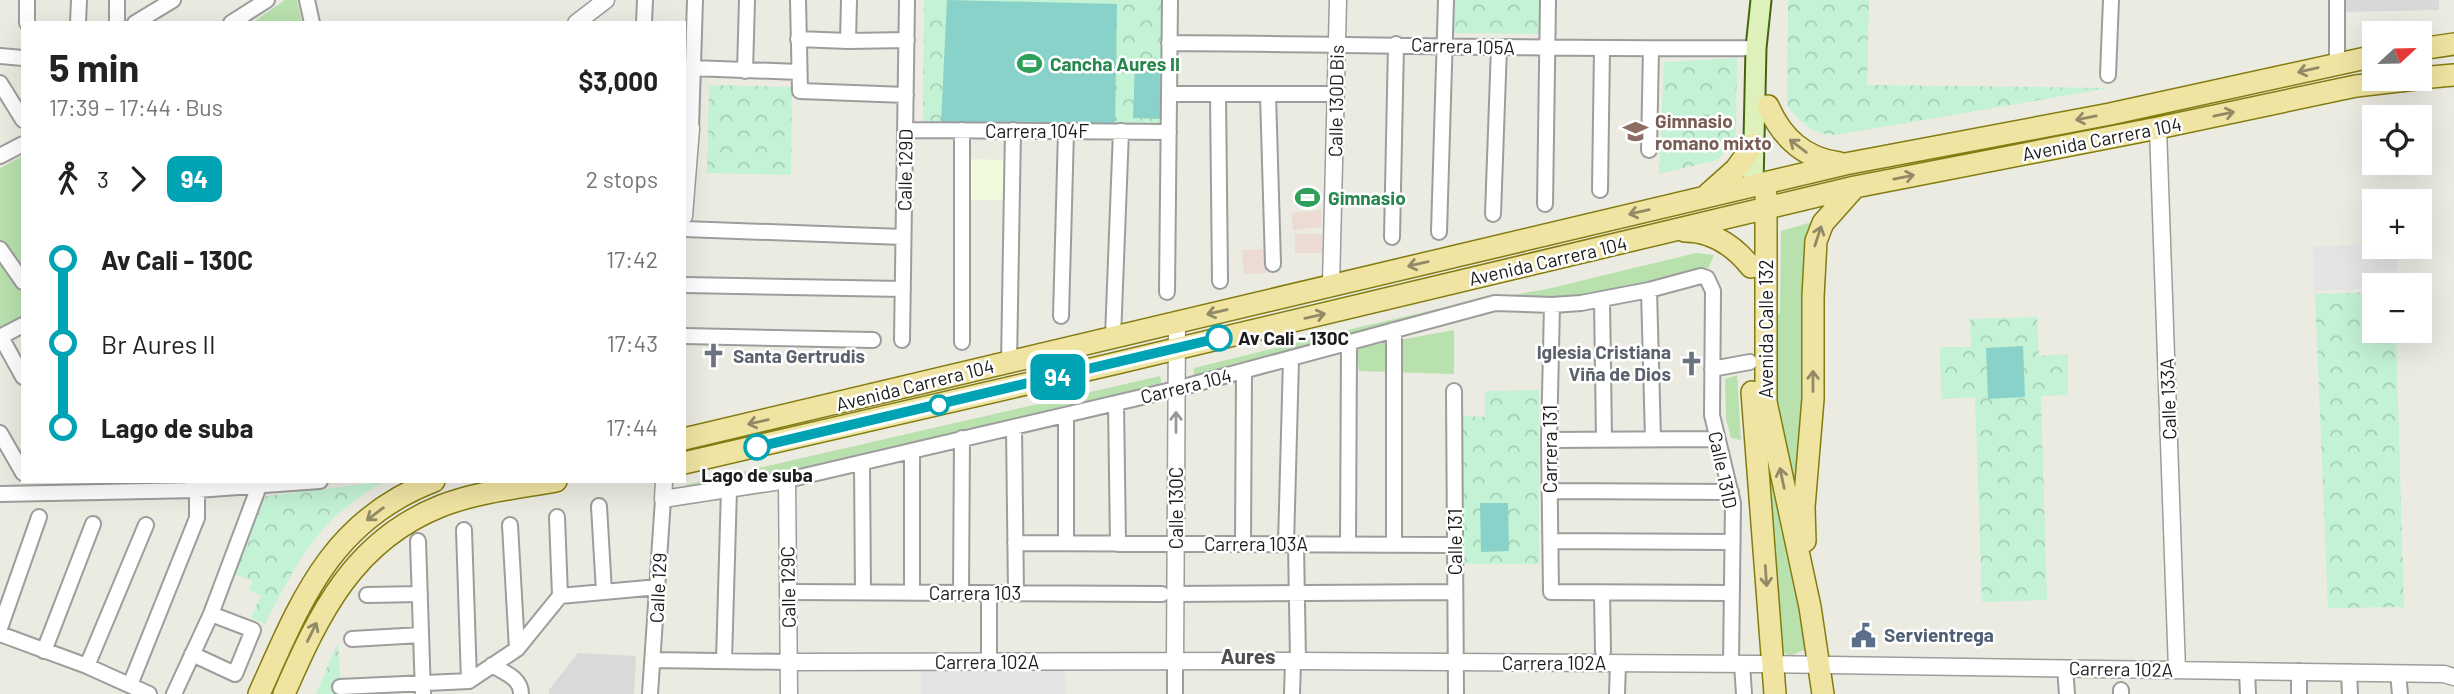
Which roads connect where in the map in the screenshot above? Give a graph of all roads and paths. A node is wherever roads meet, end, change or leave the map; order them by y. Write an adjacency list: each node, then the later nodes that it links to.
1 (27, 0): 22 (street)
2 (79, 0): 23 (street)
3 (117, 0): 24 (street)
4 (173, 0): 25 (street)
5 (267, 0): 26 (street)
6 (307, 0): 27 (street)
7 (606, 0): 28 (street)
8 (645, 0): 29 (street)
9 (695, 0): 48 (street)
10 (747, 0): 49 (street)
11 (798, 0): 30 (street)
12 (849, 0): 32 (street)
13 (908, 0): 31 (street, Calle 129D)
14 (1170, 0): 33 (street)
15 (1338, 0): 34 (street, Calle 130D Bis)
16 (1446, 0): 37 (street)
17 (1548, 0): 41 (street)
18 (1761, 0): 40 (main road, Avenida Calle 132)
19 (1768, 0): 61 (main road, Avenida Calle 132)
20 (2111, 0): 51 (street)
21 (2337, 0): 47 (street)
22 (27, 21)
23 (78, 21)
24 (117, 21)
25 (138, 21)
26 (234, 21)
27 (312, 21)
28 (579, 21)
29 (644, 21)
30 (798, 39): 32 (street); 50 (street)
31 (907, 40): 32 (street); 60 (street, Calle 129D)
32 (848, 41)
33 (1169, 43): 34 (street, Carrera 105A); 56 (street)
34 (1337, 44): 35 (street, Carrera 105A); 59 (street, Calle 130D Bis)
35 (1395, 44): 37 (street, Carrera 105A); 88 (street)
36 (2454, 44): 39 (main road)
37 (1445, 46): 38 (street, Carrera 105A); 86 (street)
38 (1499, 47): 41 (street, Carrera 105A); 83 (street)
39 (2432, 47)
40 (1756, 48): 43 (street, Carrera 105A); 71 (main road, Avenida Calle 132)
41 (1547, 49): 42 (street, Carrera 105A); 81 (street)
42 (1602, 49): 43 (street, Carrera 105A); 79 (street)
43 (1651, 49): 73 (street)
44 (0, 56): 45 (street)
45 (21, 58)
46 (2362, 59): 47 (main road, Avenida Carrera 104)
47 (2337, 64): 75 (main road, Avenida Carrera 104, one-way to 75)
48 (692, 68): 49 (street); 63 (street)
49 (745, 71): 50 (street)
50 (799, 72): 60 (street)
51 (2108, 75)
52 (2454, 75): 53 (main road, Avenida Carrera 104)
53 (2432, 77)
54 (0, 83): 62 (street)
55 (2362, 85): 64 (main road, Avenida Carrera 104, one-way to 55)
56 (1169, 94): 57 (street); 70 (street)
57 (1218, 94): 58 (street); 94 (street)
58 (1268, 94): 59 (street); 90 (street)
59 (1336, 94): 96 (street, Calle 130D Bis)
60 (906, 95): 65 (street, Calle 129D)
61 (1768, 106): 75 (main road, one-way to 61); 77 (main road, Avenida Calle 132)
62 (21, 117)
63 (688, 128): 76 (street)
64 (2158, 128): 78 (main road, Avenida Carrera 104, one-way to 64); 210 (street, Calle 133A)
65 (905, 130): 66 (street, Carrera 104F); 87 (street, Calle 129D)
66 (962, 130): 67 (street, Carrera 104F); 111 (street)
67 (1013, 130): 68 (street, Carrera 104F); 115 (street)
68 (1066, 131): 69 (street, Carrera 104F); 102 (street)
69 (1121, 131): 70 (street, Carrera 104F); 108 (street)
70 (1169, 132): 99 (street)
71 (1754, 144): 77 (main road, Avenida Calle 132); 80 (main road)
72 (21, 145): 74 (street)
73 (1649, 150)
74 (0, 156)
75 (1845, 164): 77 (main road, Avenida Carrera 104)
76 (686, 172)
77 (1760, 184): 80 (main road, Avenida Carrera 104); 82 (main road, Avenida Calle 132)
78 (1855, 187): 82 (main road, Avenida Carrera 104); 186 (main road, one-way to 78)
79 (1600, 190)
80 (1706, 196): 96 (main road, Avenida Carrera 104, one-way to 96)
81 (1545, 204)
82 (1759, 210): 85 (main road, Avenida Carrera 104); 91 (main road, Avenida Calle 132); 186 (main road, Avenida Calle 132, one-way to 82)
83 (1493, 214)
84 (686, 229): 87 (street)
85 (1676, 230): 91 (main road); 113 (main road, Avenida Carrera 104, one-way to 85)
86 (1439, 232)
87 (904, 237): 97 (street, Calle 129D)
88 (1392, 237)
89 (0, 249): 93 (street)
90 (1273, 264)
91 (1751, 267): 116 (main road, Avenida Calle 132)
92 (1707, 278): 98 (street, Carrera 104); 117 (street, Calle 131D)
93 (21, 279)
94 (1220, 281)
95 (686, 285): 97 (street)
96 (1331, 285): 103 (main road, Avenida Carrera 104, one-way to 103)
97 (903, 289): 110 (street, Calle 129D)
98 (1649, 290): 100 (street, Carrera 104); 129 (street)
99 (1167, 292)
100 (1602, 300): 101 (street, Carrera 104); 128 (street)
101 (1552, 305): 105 (street, Carrera 104); 131 (street, Carrera 131)
102 (1061, 316)
103 (1177, 322): 108 (main road, Avenida Carrera 104); 113 (street, Calle 130C)
104 (21, 326): 107 (street)
105 (1394, 330): 112 (street, Carrera 104); 168 (street)
106 (686, 336): 109 (street)
107 (1, 337): 119 (street)
108 (1113, 337): 115 (main road, Avenida Carrera 104)
109 (873, 340)
110 (902, 340)
111 (962, 342)
112 (1349, 343): 114 (street, Carrera 104); 167 (street)
113 (1177, 348): 120 (street, Calle 130C); 133 (main road, Avenida Carrera 104)
114 (1291, 360): 118 (street, Carrera 104); 166 (street)
115 (1009, 362): 127 (main road, Avenida Carrera 104, one-way to 127)
116 (1750, 362): 117 (street); 205 (main road, Avenida Calle 132, one-way to 205)
117 (1712, 369): 130 (street, Calle 131D)
118 (1244, 371): 120 (street, Carrera 104); 165 (street)
119 (21, 373)
120 (1177, 389): 122 (street, Carrera 104); 164 (street, Calle 130C, one-way to 120)
121 (1454, 391): 169 (street, Calle 131)
122 (1116, 403): 123 (street, Carrera 104); 163 (street)
123 (1066, 415): 124 (street, Carrera 104); 162 (street)
124 (1014, 427): 126 (street, Carrera 104); 161 (street)
125 (0, 433): 135 (street)
126 (962, 438): 132 (street, Carrera 104); 175 (street)
127 (686, 439)
128 (1604, 439): 129 (street); 131 (street)
129 (1653, 439): 130 (street)
130 (1717, 439): 148 (street, Calle 131D)
131 (1549, 440): 147 (street, Carrera 131)
132 (912, 451): 134 (street, Carrera 104); 174 (street)
133 (686, 463)
134 (862, 463): 136 (street, Carrera 104); 173 (street)
135 (21, 469)
136 (787, 480): 146 (street, Carrera 104); 172 (street, Calle 129C)
137 (281, 483): 141 (street)
138 (429, 483): 222 (main road, one-way to 222)
139 (546, 483): 223 (main road, one-way to 139)
140 (664, 483): 150 (street, Calle 129)
141 (261, 484): 144 (street); 187 (street)
142 (137, 485): 143 (street); 144 (street)
143 (82, 486): 145 (street)
144 (194, 486): 217 (street)
145 (31, 487): 149 (street)
146 (729, 489): 150 (street, Carrera 104); 197 (street)
147 (1551, 491): 148 (street); 159 (street, Carrera 131)
148 (1731, 492): 160 (street, Calle 131D)
149 (0, 494)
150 (663, 499): 170 (street, Calle 129)
151 (599, 506): 171 (street)
152 (39, 517): 188 (street)
153 (557, 517): 185 (street)
154 (93, 524): 193 (street)
155 (146, 525): 207 (street)
156 (510, 525): 192 (street)
157 (464, 530): 216 (street)
158 (418, 541): 181 (street)
159 (1551, 541): 160 (street); 179 (street, Carrera 131)
160 (1732, 542): 180 (street, Calle 131D)
161 (1015, 543): 162 (street, Carrera 103A); 178 (street)
162 (1066, 543): 163 (street, Carrera 103A)
163 (1118, 544): 164 (street, Carrera 103A)
164 (1175, 544): 165 (street, Carrera 103A); 182 (street, Calle 130C)
165 (1242, 544): 166 (street, Carrera 103A)
166 (1291, 544): 167 (street, Carrera 103A); 183 (street)
167 (1348, 545): 168 (street, Carrera 103A)
168 (1394, 545): 169 (street, Carrera 103A)
169 (1455, 545): 176 (street, Calle 131)
170 (658, 587): 171 (street); 196 (street, Calle 129)
171 (604, 592): 185 (street)
172 (788, 592): 173 (street, Carrera 103); 199 (street, Calle 129C)
173 (863, 592): 174 (street, Carrera 103)
174 (912, 592): 175 (street, Carrera 103)
175 (961, 592): 177 (street, Carrera 103)
176 (1455, 592): 183 (street, Carrera 103); 202 (street, Calle 131)
177 (989, 593): 178 (street, Carrera 103); 200 (street)
178 (1016, 593): 182 (street, Carrera 103)
179 (1602, 593): 180 (street); 194 (street)
180 (1732, 593): 204 (street, Calle 131D)
181 (420, 594): 184 (street); 190 (street)
182 (1168, 594): 183 (street, Carrera 103); 201 (street, Calle 130C)
183 (1297, 594): 198 (street)
184 (367, 595)
185 (560, 596): 192 (street)
186 (1810, 607): 206 (main road, Avenida Calle 132)
187 (211, 614): 195 (street); 195 (street)
188 (0, 628)
189 (0, 634): 193 (street)
190 (421, 635): 191 (street); 219 (street)
191 (352, 639)
192 (517, 649): 208 (street)
193 (44, 650): 207 (street)
194 (1602, 651)
195 (192, 654): 221 (street)
196 (654, 660): 197 (street, Carrera 102A); 225 (street, Calle 129)
197 (724, 661): 199 (street, Carrera 102A)
198 (1295, 661): 201 (street, Carrera 102A); 202 (street, Carrera 102A); 228 (street)
199 (789, 662): 200 (street, Carrera 102A); 226 (street, Calle 129C)
200 (989, 662): 201 (street, Carrera 102A)
201 (1175, 662): 227 (street, Calle 130C)
202 (1456, 662): 203 (street, Carrera 102A); 229 (street, Calle 131)
203 (1618, 663): 204 (street, Carrera 102A); 230 (street)
204 (1737, 664): 205 (street, Carrera 102A); 231 (street, Calle 131D)
205 (1773, 664): 206 (street, Carrera 102A); 232 (main road, Avenida Calle 132)
206 (1819, 665): 209 (street, Carrera 102A); 233 (main road, Avenida Calle 132)
207 (87, 666): 217 (street)
208 (492, 666): 216 (street); 224 (street)
209 (2065, 668): 210 (street, Carrera 102A); 234 (street)
210 (2177, 670): 211 (street, Carrera 102A)
211 (2247, 671): 212 (street, Carrera 102A); 235 (street)
212 (2299, 671): 213 (street, Carrera 102A); 236 (street)
213 (2349, 672): 214 (street, Carrera 102A); 237 (street)
214 (2398, 673): 215 (street, Carrera 102A); 238 (street)
215 (2454, 677)
216 (469, 681): 219 (street)
217 (130, 685): 220 (street)
218 (340, 687): 219 (street)
219 (422, 689)
220 (149, 694)
221 (174, 694)
222 (259, 694)
223 (284, 694)
224 (522, 694)
225 (650, 694)
226 (789, 694)
227 (1175, 694)
228 (1292, 694)
229 (1456, 694)
230 (1618, 694)
231 (1744, 694)
232 (1775, 694)
233 (1823, 694)
234 (2067, 694)
235 (2248, 694)
236 (2299, 694)
237 (2350, 694)
238 (2399, 694)

